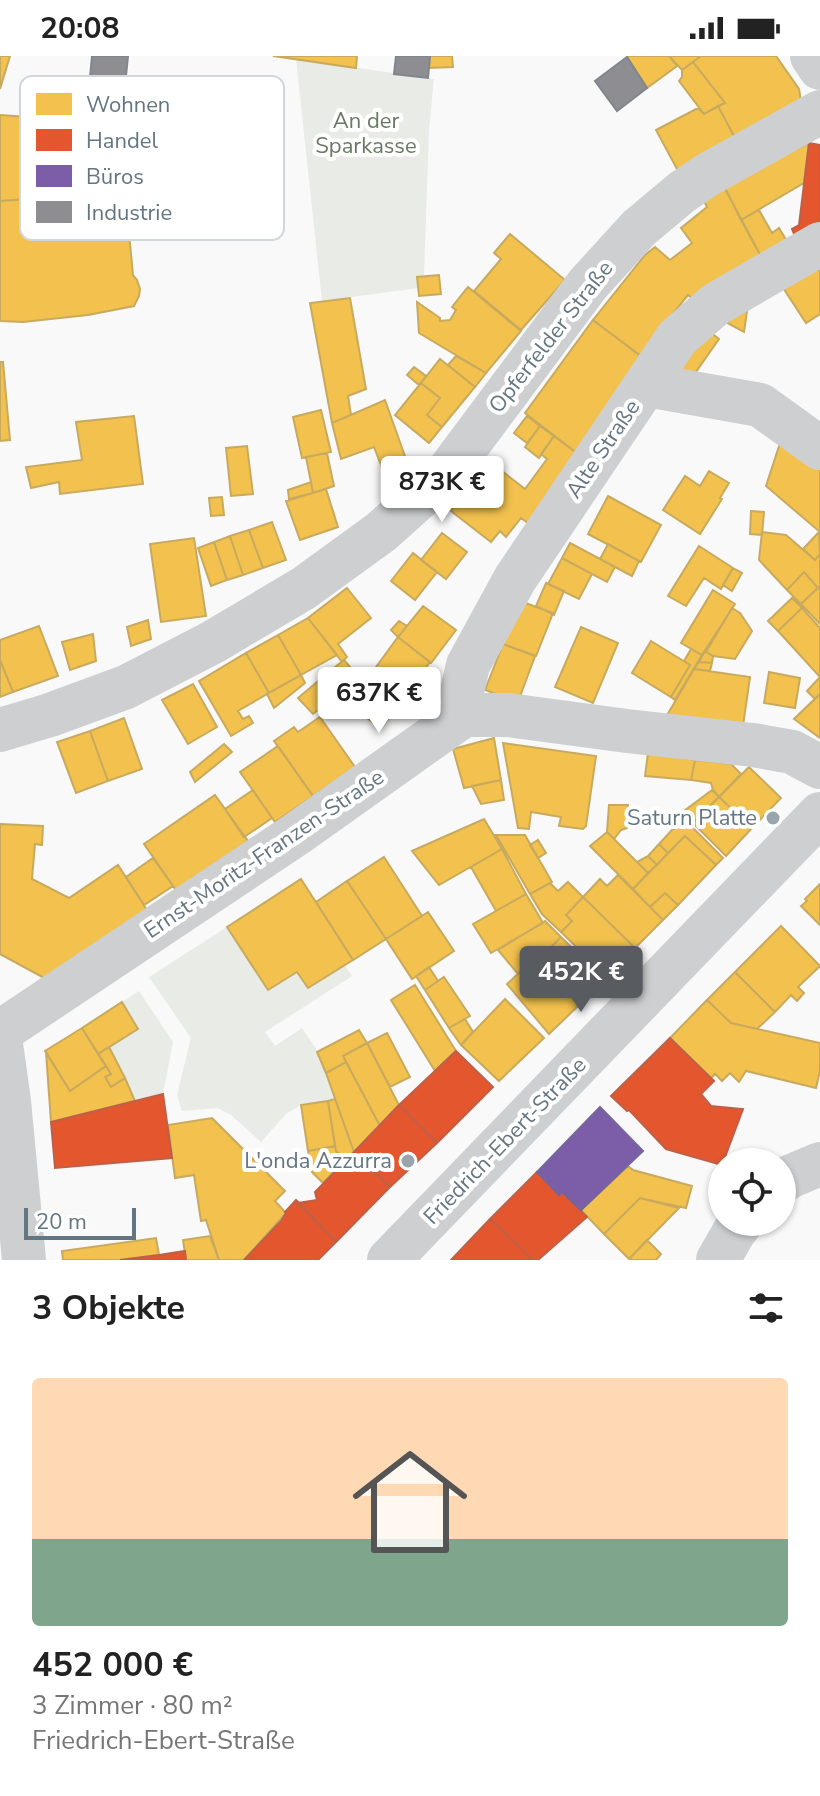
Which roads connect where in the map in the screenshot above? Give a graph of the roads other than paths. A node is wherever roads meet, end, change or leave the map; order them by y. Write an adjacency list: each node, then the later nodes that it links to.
1 (812, 56): 2 (street)
2 (820, 68)
3 (820, 112): 8 (street, Opferfelder Straße)
4 (820, 244): 5 (street, Alte Straße)
5 (647, 385): 6 (street); 7 (street, Alte Straße)
6 (820, 448)
7 (464, 715): 9 (street); 11 (street, Ernst-Moritz-Franzen-Straße)
8 (0, 730)
9 (820, 767)
10 (820, 814): 16 (street, Friedrich-Ebert-Straße)
11 (0, 1034): 15 (street)
12 (820, 1164): 13 (street)
13 (796, 1174)
14 (732, 1236): 17 (street)
15 (24, 1260)
16 (389, 1260)
17 (718, 1260)

